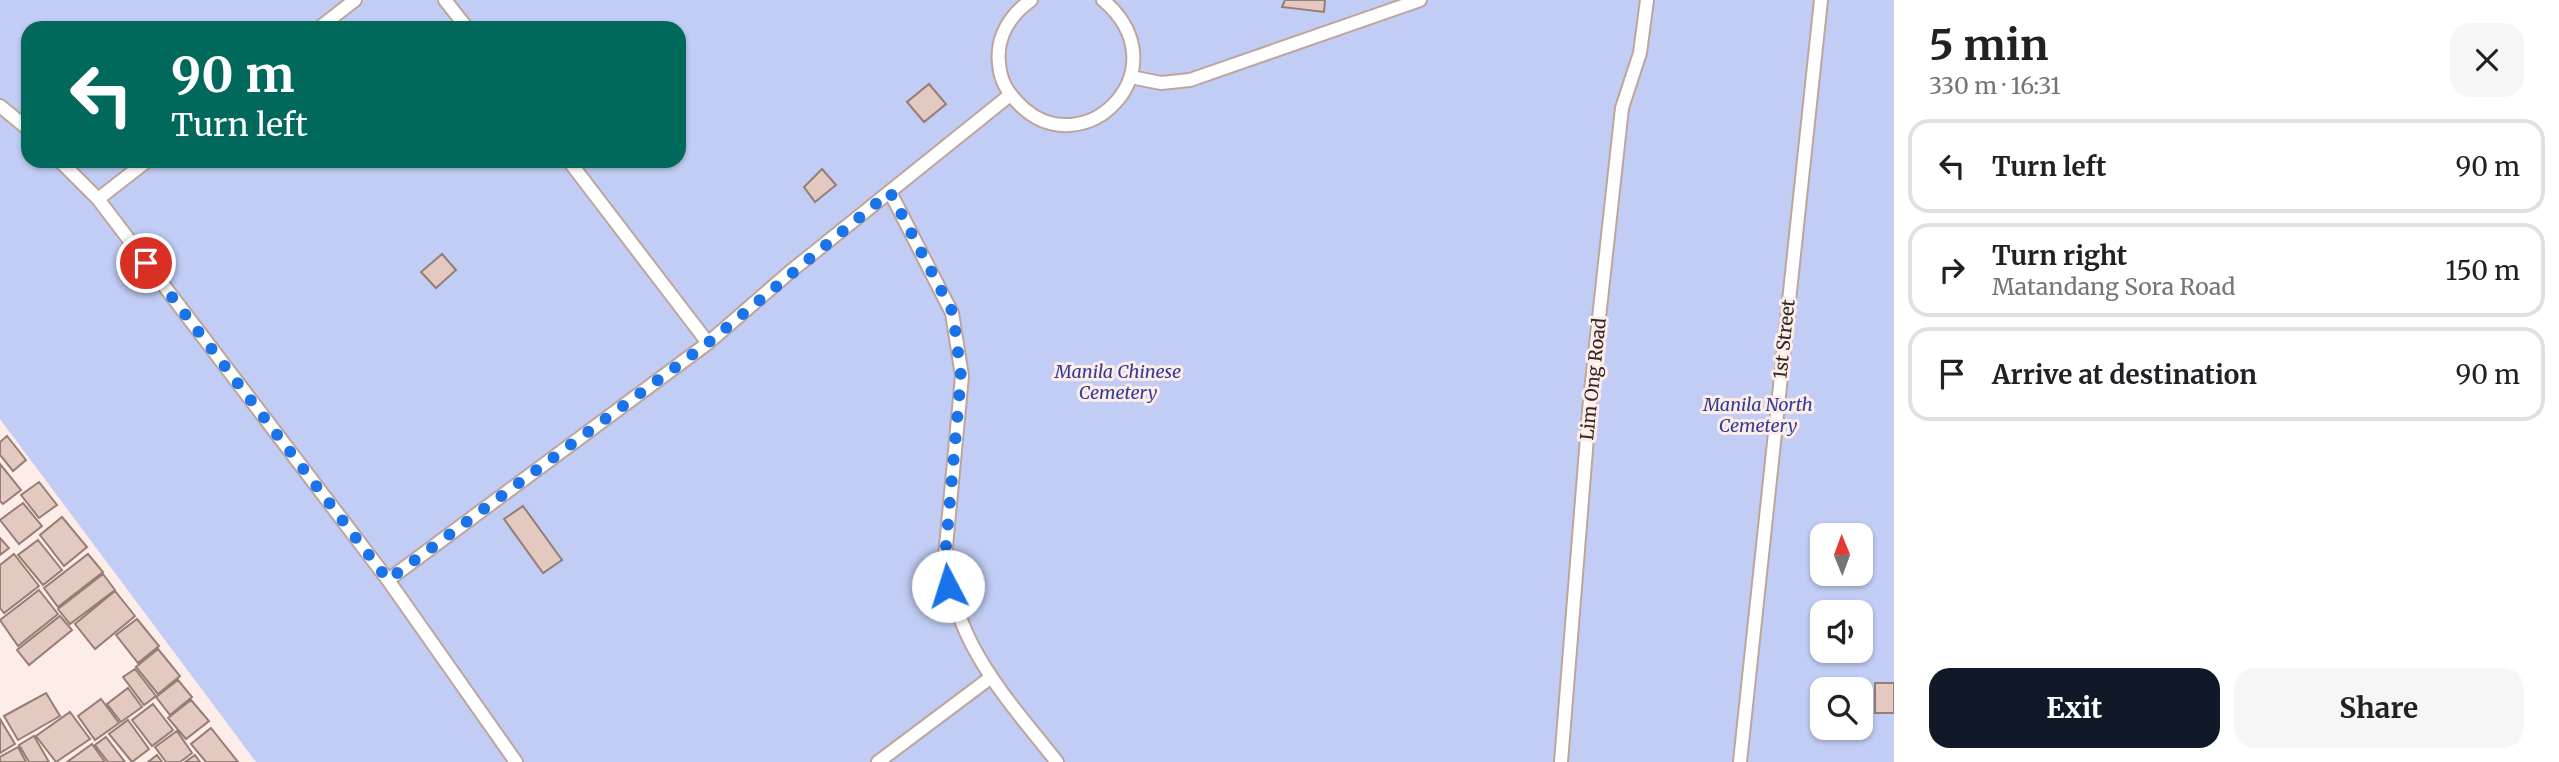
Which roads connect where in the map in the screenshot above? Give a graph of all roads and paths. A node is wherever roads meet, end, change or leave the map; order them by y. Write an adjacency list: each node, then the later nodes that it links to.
1 (355, 0): 8 (lane)
2 (445, 0): 9 (lane)
3 (1031, 0): 11 (lane)
4 (1103, 0): 10 (lane)
5 (1420, 0): 10 (lane)
6 (1647, 0): 25 (lane, Lim Ong Road)
7 (1821, 0): 26 (lane, 1st Street)
8 (328, 21)
9 (462, 21)
10 (1131, 78): 11 (lane)
11 (1010, 95): 17 (lane)
12 (0, 106): 13 (lane)
13 (21, 123)
14 (67, 168): 18 (lane)
15 (138, 168): 18 (lane)
16 (574, 168): 19 (lane)
17 (890, 192): 19 (lane); 21 (lane)
18 (98, 199): 20 (lane)
19 (708, 343): 20 (lane)
20 (388, 580): 22 (lane)
21 (990, 678): 23 (lane); 24 (lane)
22 (516, 762)
23 (878, 762)
24 (1057, 762)
25 (1561, 762)
26 (1740, 762)

